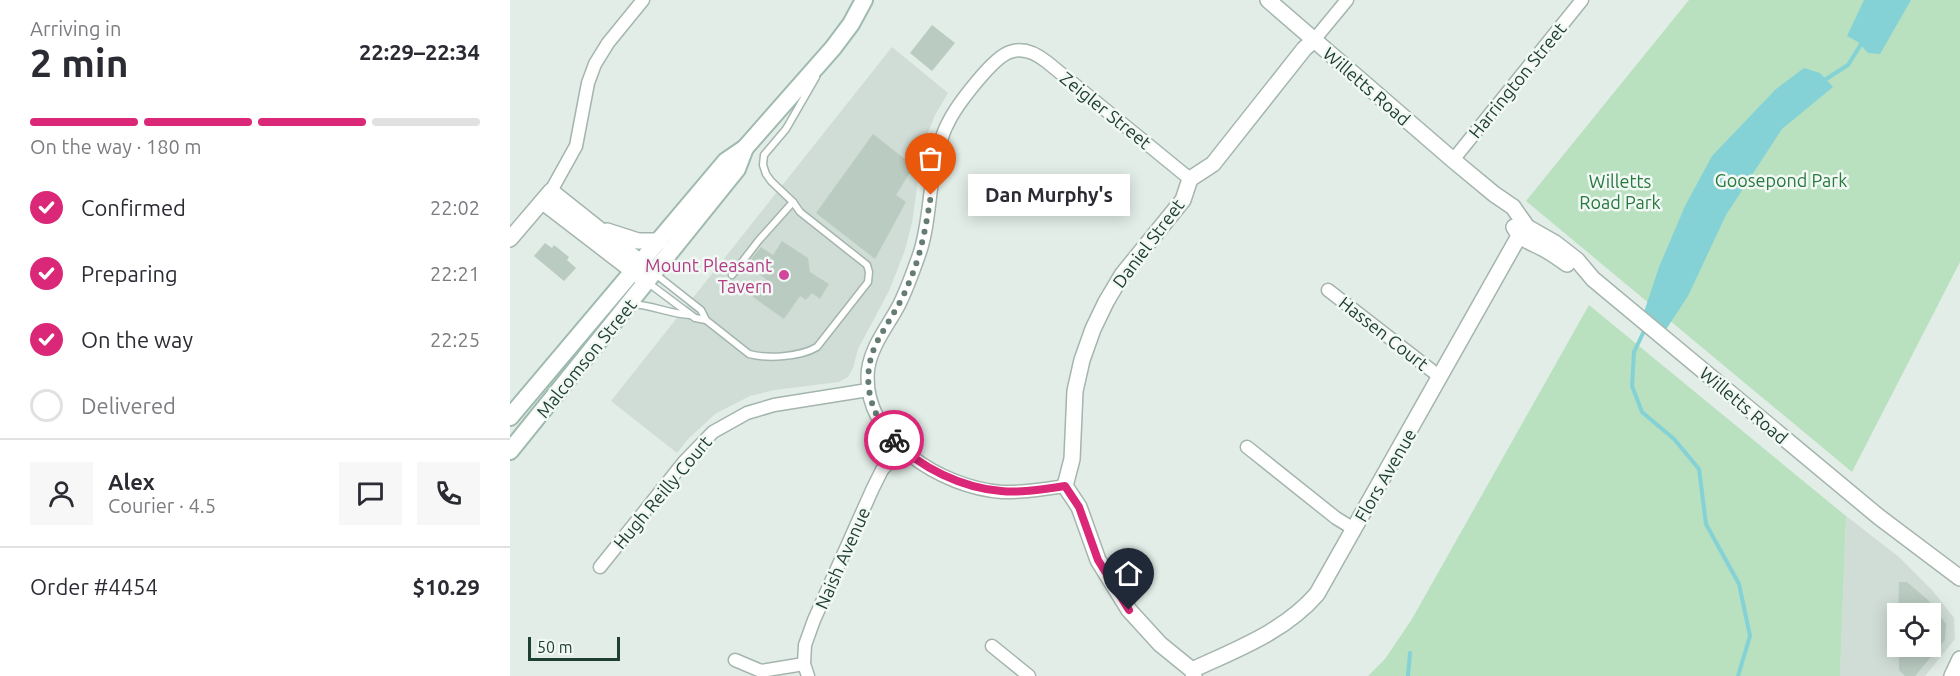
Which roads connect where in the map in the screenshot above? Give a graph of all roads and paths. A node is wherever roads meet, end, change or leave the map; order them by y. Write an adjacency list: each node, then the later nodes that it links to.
1 (643, 0): 13 (street)
2 (864, 0): 7 (main road, Malcomson Street)
3 (876, 0): 7 (main road, Malcomson Street)
4 (1268, 0): 8 (street, Willetts Road)
5 (1347, 0): 8 (street, Daniel Street)
6 (1582, 0): 11 (street, Harrington Street)
7 (851, 24): 9 (main road, Malcomson Street)
8 (1314, 40): 11 (street, Willetts Road); 12 (street, Daniel Street)
9 (833, 48): 10 (main road, Malcomson Street); 14 (lane)
10 (745, 148): 18 (main road, Malcomson Street); 19 (main road, Malcomson Street)
11 (1453, 160): 16 (street, Willetts Road)
12 (1190, 179): 26 (street, Zeigler Street); 31 (street, Daniel Street)
13 (547, 197): 15 (street); 17 (street); 19 (street)
14 (793, 202): 20 (lane); 24 (lane)
15 (598, 229): 18 (street); 19 (street)
16 (1523, 232): 25 (street, Flors Avenue); 33 (street, Willetts Road)
17 (510, 239)
18 (660, 241): 19 (main road, Malcomson Street)
19 (644, 273): 22 (main road, Malcomson Street); 23 (lane); 24 (lane); 27 (main road, Malcomson Street)
20 (732, 275)
21 (1328, 290): 25 (street, Hassen Court)
22 (629, 304): 23 (lane); 30 (main road, Malcomson Street)
23 (690, 315): 24 (lane)
24 (706, 320)
25 (1440, 377): 32 (street, Flors Avenue)
26 (868, 390): 29 (street); 34 (street, Hugh Reilly Court)
27 (510, 417)
28 (1247, 447): 32 (street)
29 (901, 448): 31 (street); 40 (street, Naish Avenue)
30 (510, 452)
31 (1065, 486): 41 (street)
32 (1354, 529): 41 (street, Flors Avenue)
33 (1897, 531): 35 (street, Willetts Road); 36 (street, Willetts Road)
34 (600, 567)
35 (1960, 578)
36 (1960, 589)
37 (992, 646): 42 (street)
38 (1960, 659): 43 (street)
39 (735, 660): 40 (street)
40 (806, 670)
41 (1193, 673)
42 (1029, 676)
43 (1953, 676)

